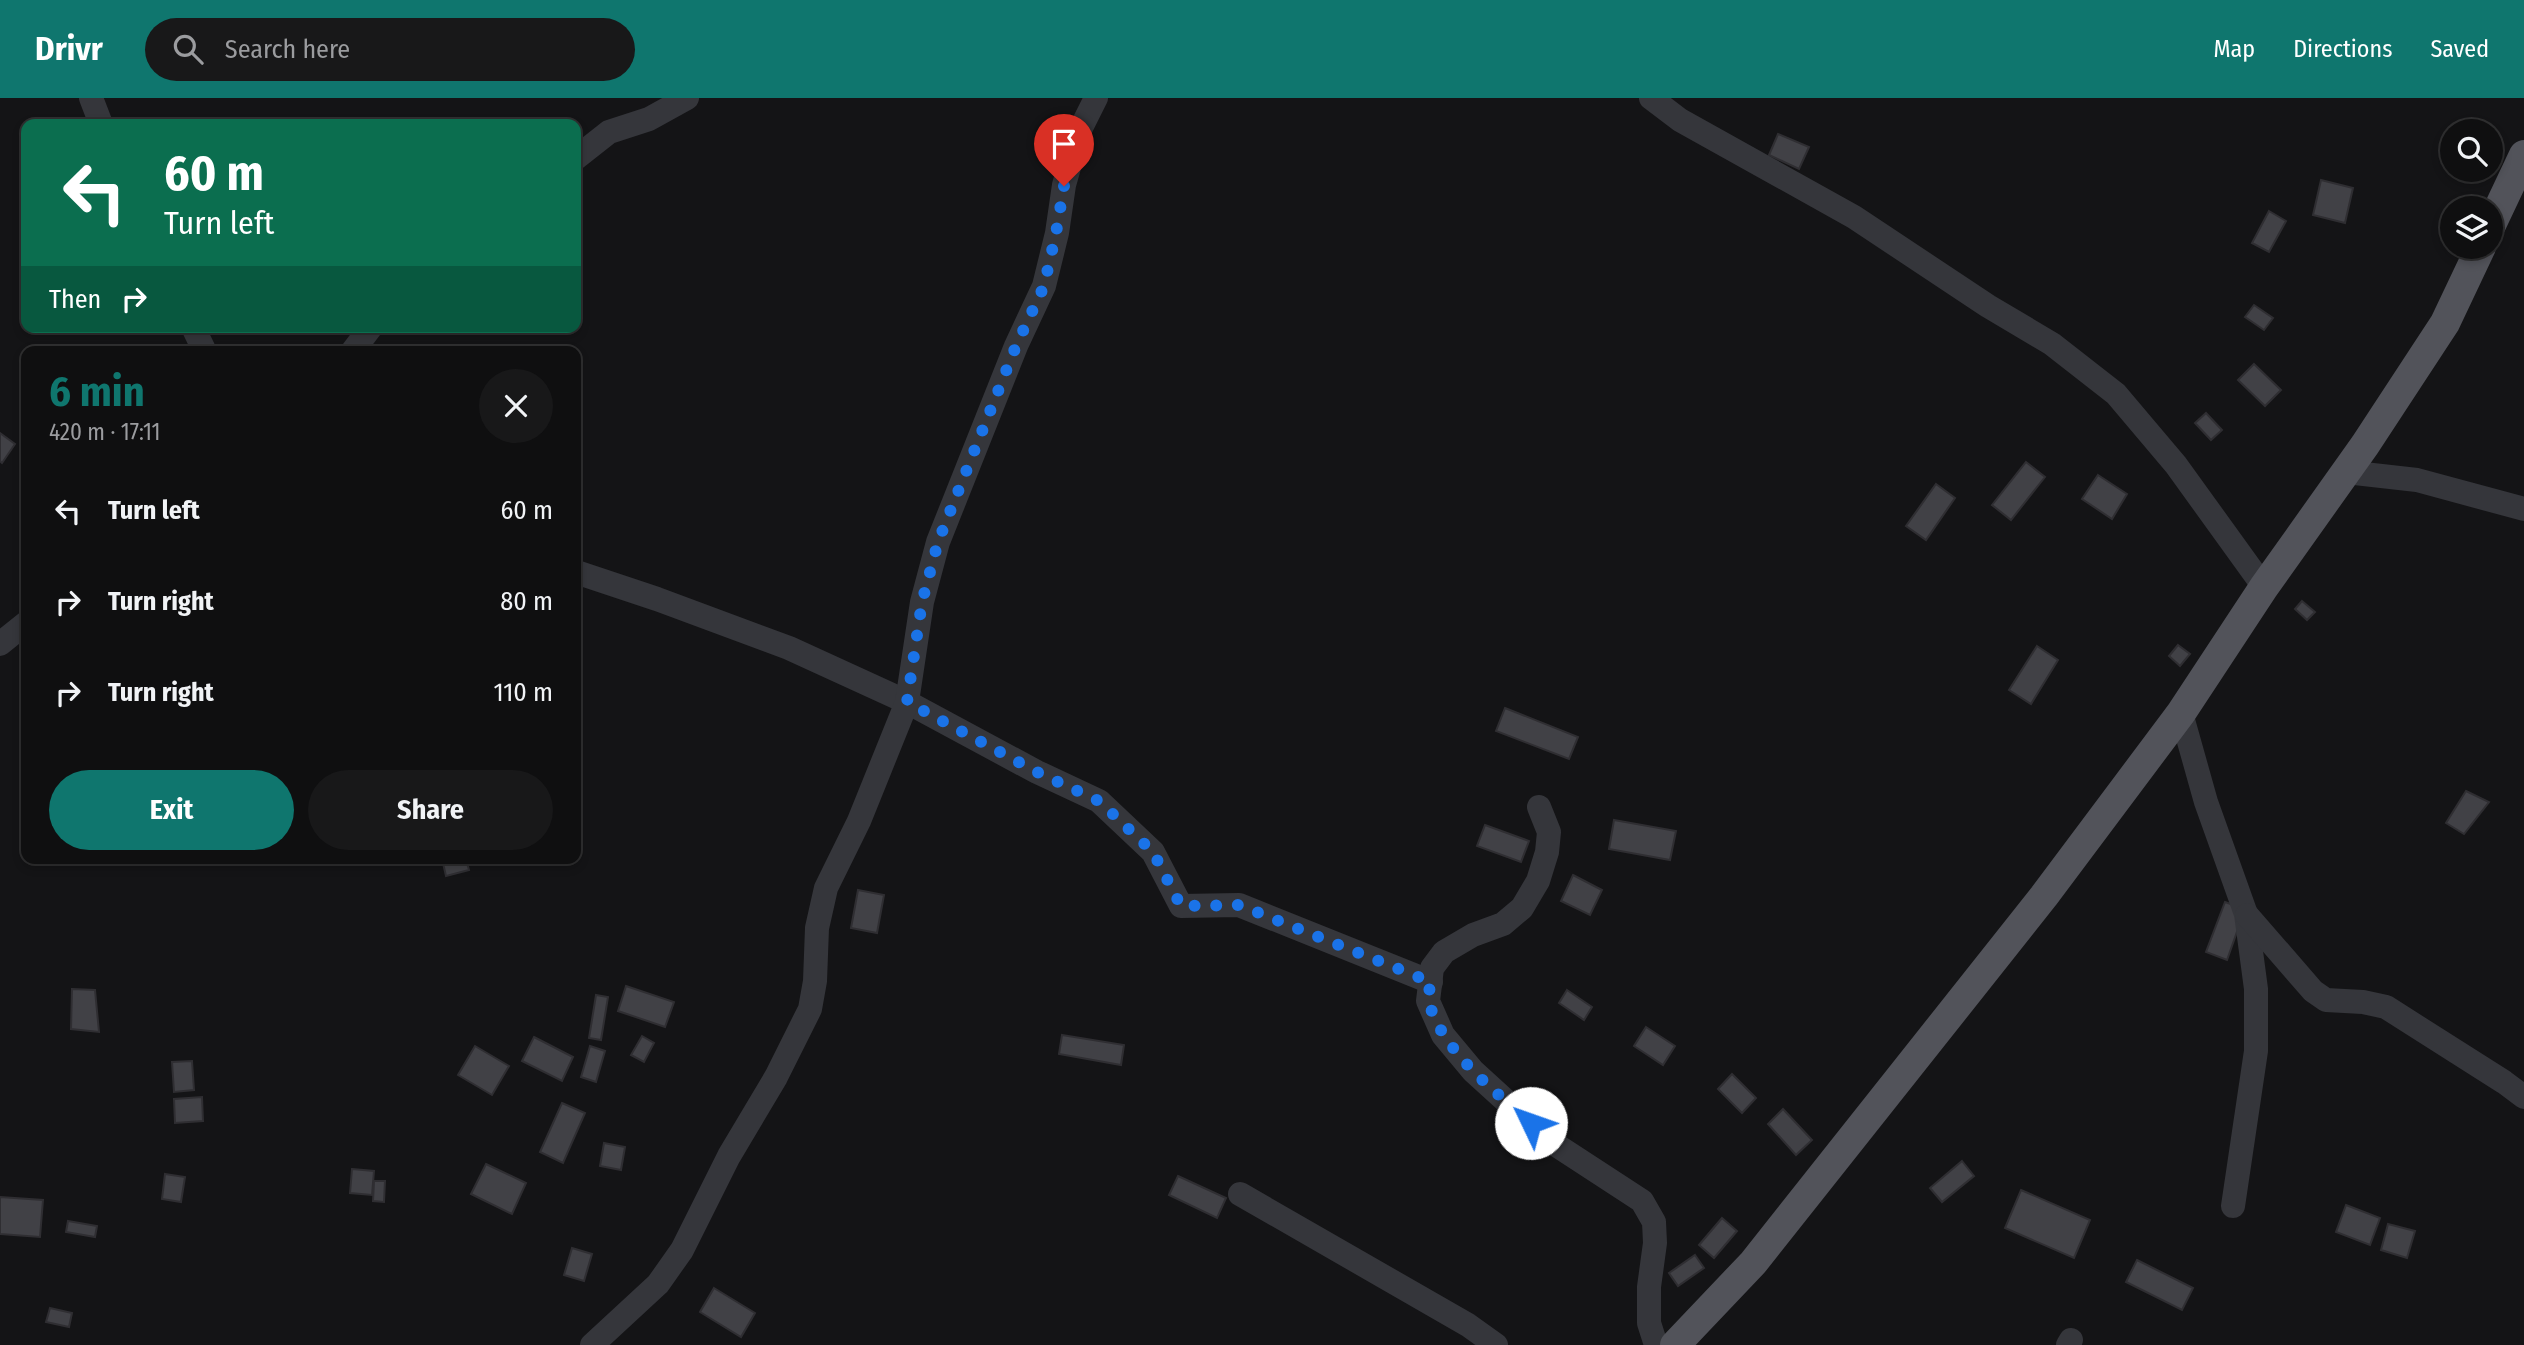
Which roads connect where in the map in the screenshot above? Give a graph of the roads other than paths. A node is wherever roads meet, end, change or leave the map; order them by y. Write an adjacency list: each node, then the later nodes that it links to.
1 (91, 98): 5 (street)
2 (687, 98): 6 (street)
3 (1096, 98): 16 (street)
4 (1651, 98): 13 (street)
5 (99, 119)
6 (581, 154)
7 (2524, 155): 8 (main road)
8 (2503, 199)
9 (2475, 259): 10 (main road)
10 (2346, 472): 11 (street); 13 (main road)
11 (2524, 509)
12 (581, 574): 16 (street)
13 (2264, 587): 17 (main road)
14 (21, 627): 15 (street)
15 (0, 643)
16 (907, 702): 20 (street); 24 (street)
17 (2181, 713): 19 (street); 27 (main road)
18 (1539, 807): 20 (street)
19 (2246, 914): 21 (street); 23 (street)
20 (1431, 982): 26 (street)
21 (2524, 1097)
22 (1240, 1194): 25 (street)
23 (2233, 1206)
24 (592, 1345)
25 (1496, 1345)
26 (1656, 1345)
27 (1675, 1345)

